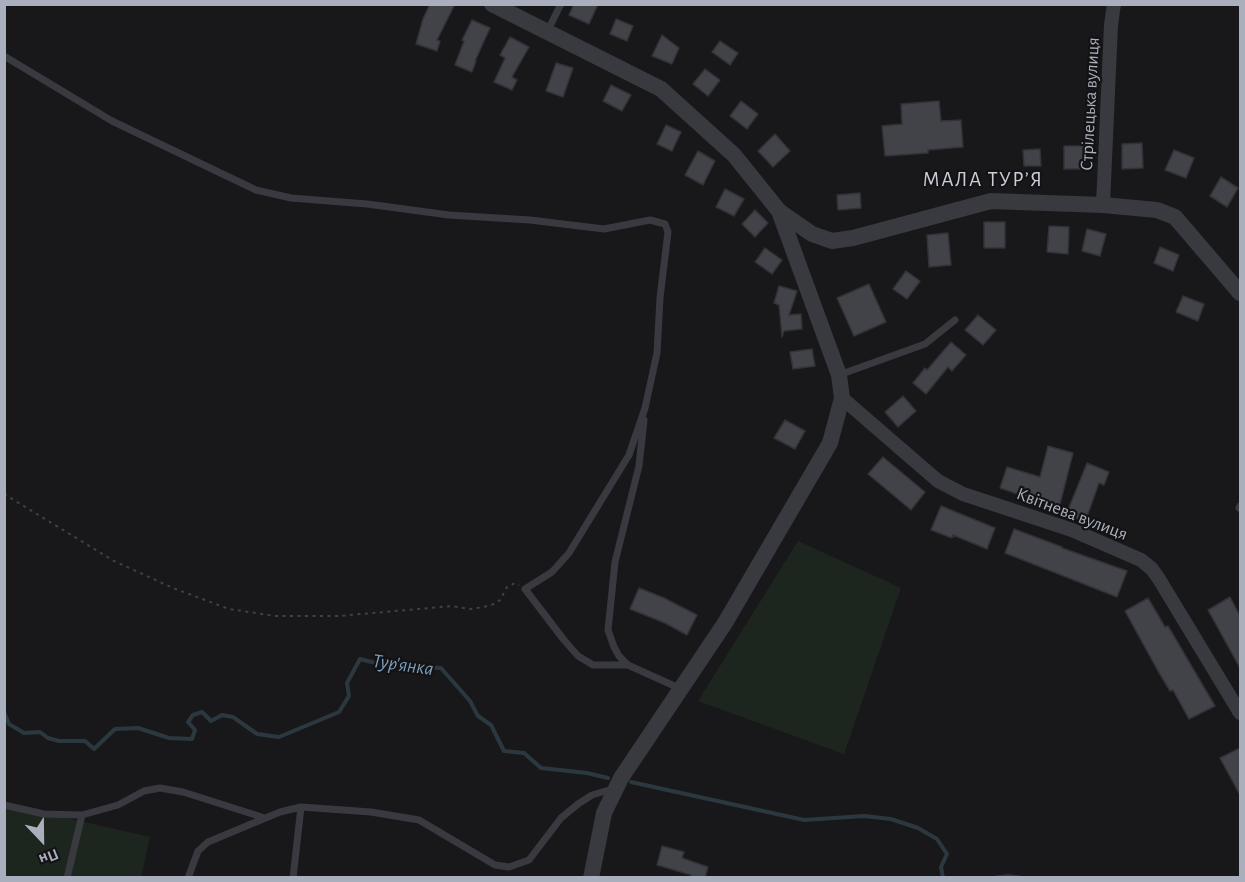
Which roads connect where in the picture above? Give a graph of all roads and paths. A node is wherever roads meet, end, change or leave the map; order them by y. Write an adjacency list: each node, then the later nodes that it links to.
1 (492, 4): 4 (street)
2 (561, 4): 4 (lane)
3 (1114, 4): 6 (street, Стрілецька вулиця)
4 (547, 32): 7 (street)
5 (4, 56): 12 (lane)
6 (1103, 205): 7 (street); 8 (street)
7 (779, 211): 10 (street)
8 (1240, 293)
9 (955, 320): 10 (lane)
10 (839, 375): 11 (street)
11 (842, 398): 16 (street); 17 (street, Квітнева вулиця)
12 (645, 408): 14 (lane); 15 (lane)
13 (4, 494): 14 (path)
14 (525, 589): 15 (lane)
15 (628, 665): 16 (lane)
16 (682, 689): 18 (street)
17 (1240, 713)
18 (616, 788): 20 (lane); 26 (street)
19 (4, 806): 21 (lane)
20 (301, 807): 22 (lane); 25 (lane)
21 (82, 815): 22 (lane); 23 (lane)
22 (265, 818): 24 (lane)
23 (67, 878)
24 (188, 878)
25 (294, 878)
26 (591, 878)

